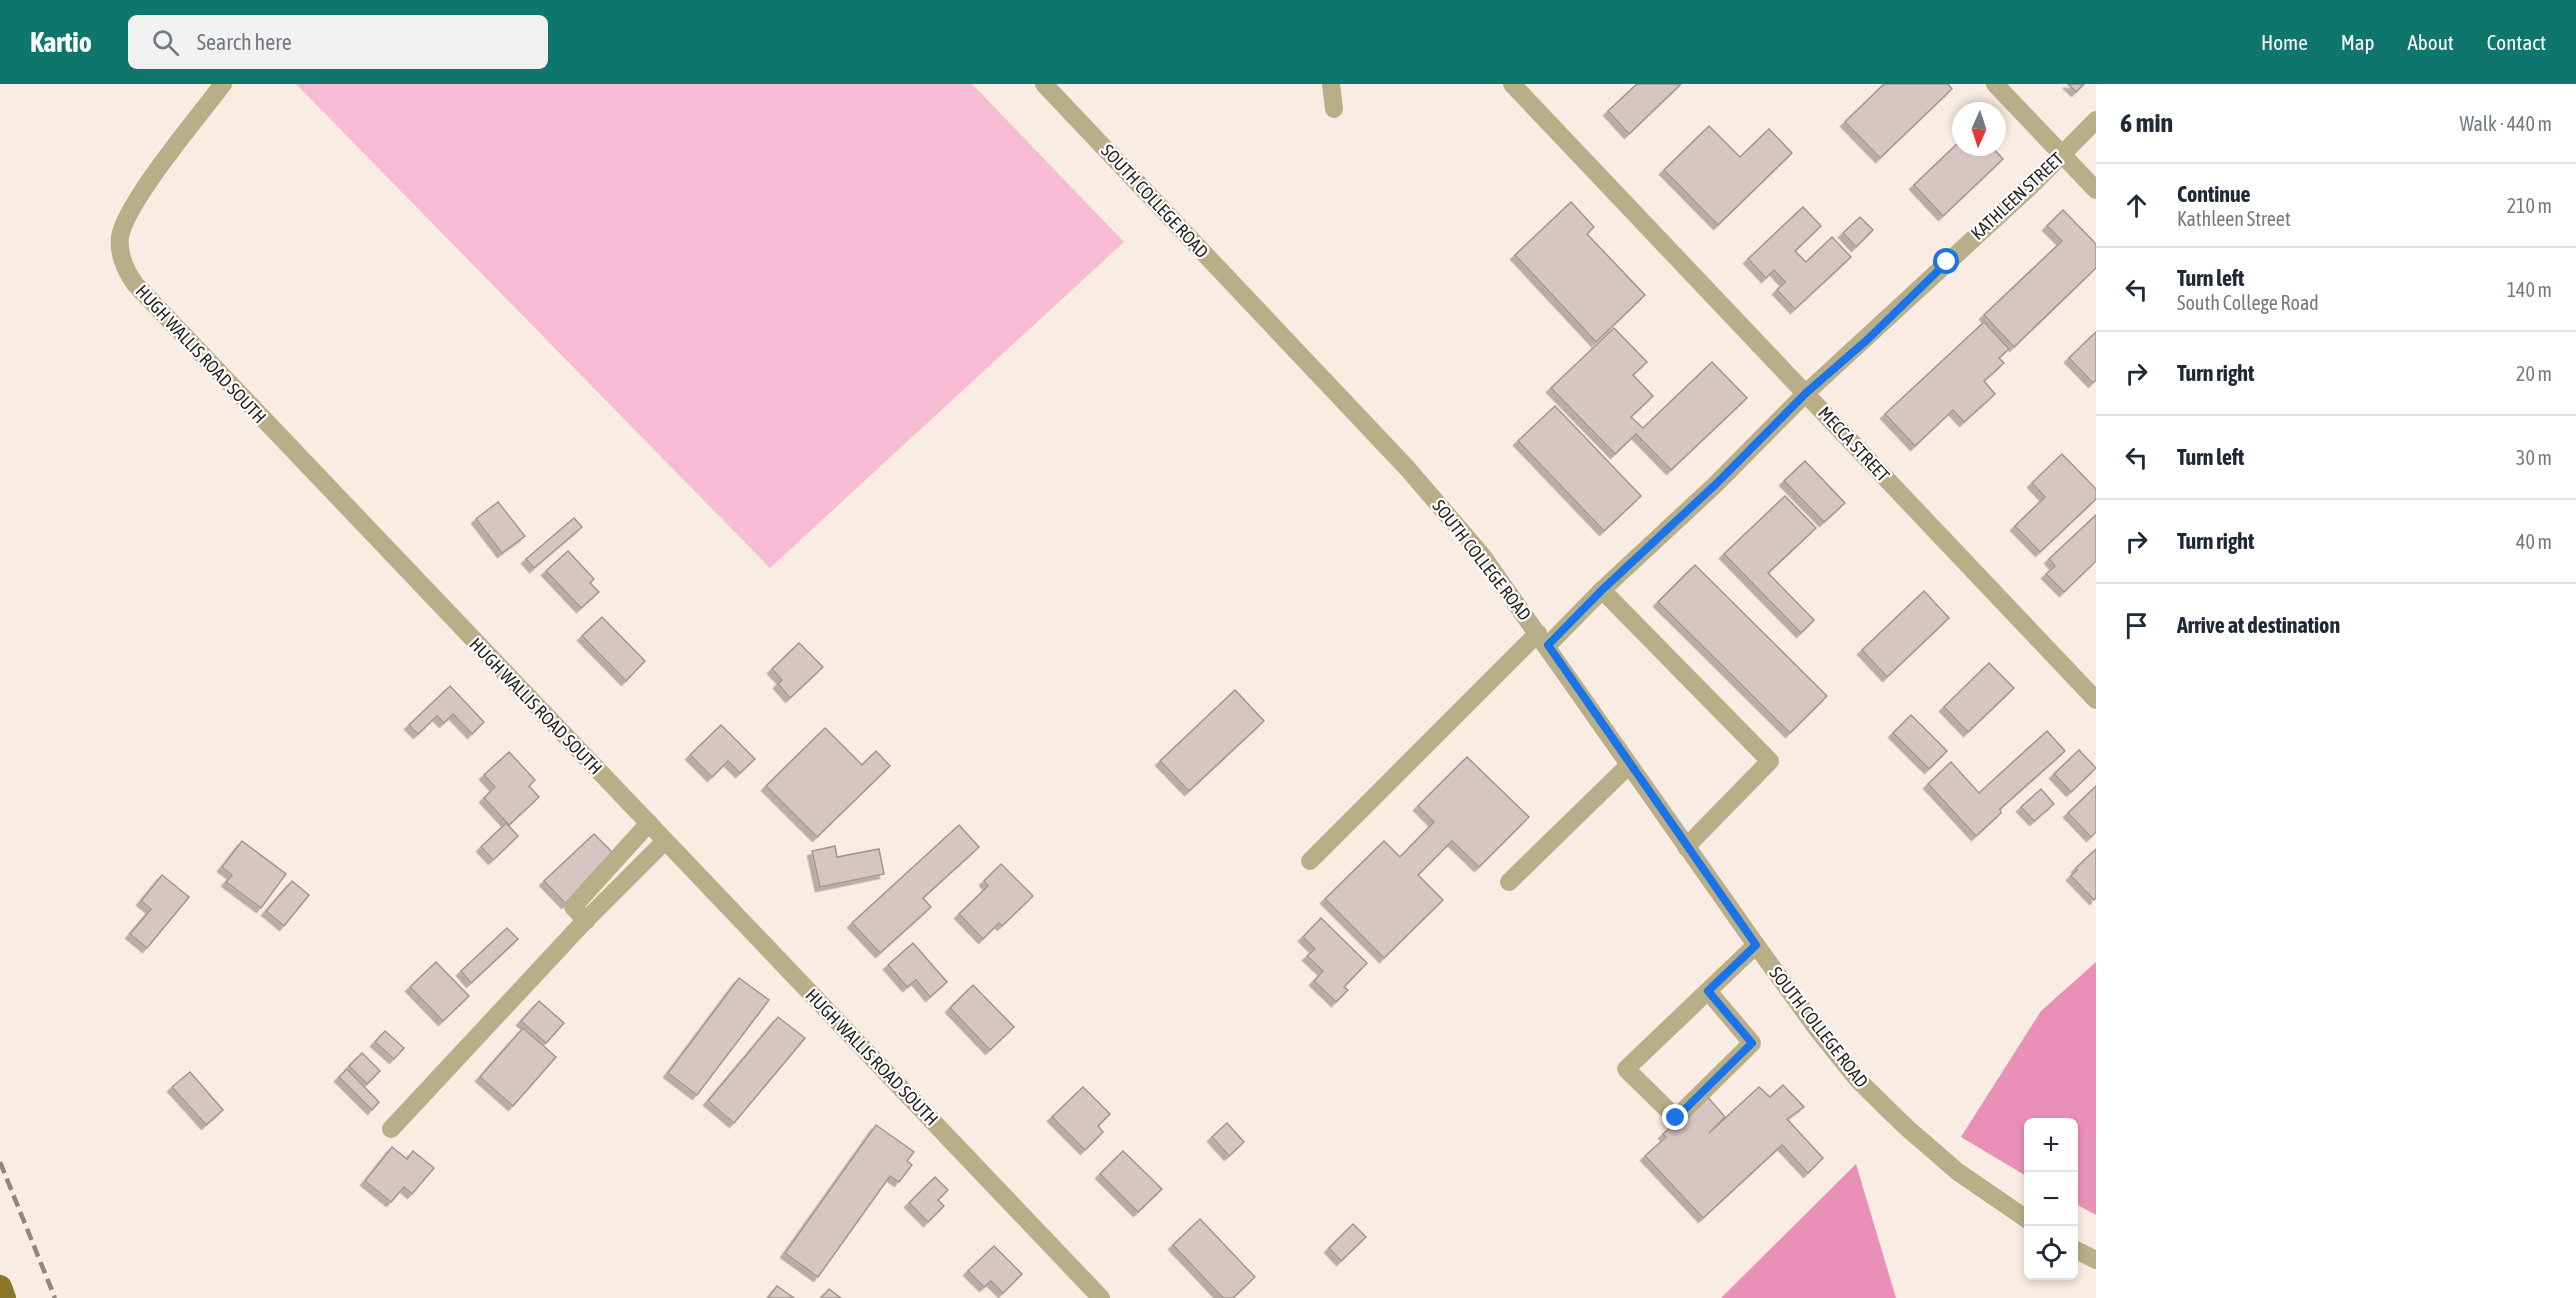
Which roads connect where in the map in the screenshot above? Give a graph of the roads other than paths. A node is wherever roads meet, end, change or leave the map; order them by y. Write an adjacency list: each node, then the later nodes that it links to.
1 (223, 84): 15 (street, HUGH WALLIS ROAD SOUTH)
2 (1044, 84): 12 (street, SOUTH COLLEGE ROAD)
3 (1330, 84): 6 (street)
4 (1512, 84): 10 (street, MECCA STREET)
5 (1995, 84): 8 (street)
6 (1334, 109)
7 (2096, 120): 8 (street, KATHLEEN STREET)
8 (2062, 154): 9 (street); 10 (street, KATHLEEN STREET)
9 (2096, 190)
10 (1806, 393): 11 (street, KATHLEEN STREET); 13 (street, MECCA STREET)
11 (1602, 590): 12 (street, KATHLEEN STREET); 17 (street)
12 (1543, 639): 14 (street, SOUTH COLLEGE ROAD); 18 (street, KATHLEEN STREET)
13 (2096, 700)
14 (1629, 765): 17 (street, SOUTH COLLEGE ROAD); 19 (street)
15 (649, 824): 16 (street, HUGH WALLIS ROAD SOUTH); 20 (street)
16 (665, 841): 20 (street); 29 (street, HUGH WALLIS ROAD SOUTH)
17 (1686, 847): 21 (street, SOUTH COLLEGE ROAD)
18 (1310, 861)
19 (1509, 882)
20 (586, 921): 23 (street)
21 (1756, 945): 22 (street); 24 (street, SOUTH COLLEGE ROAD)
22 (1708, 991): 22 (street)
23 (391, 1129)
24 (2024, 1217)
25 (2078, 1251): 26 (street)
26 (2096, 1260)
27 (0, 1287): 28 (main road)
28 (4, 1298)
29 (1101, 1298)

